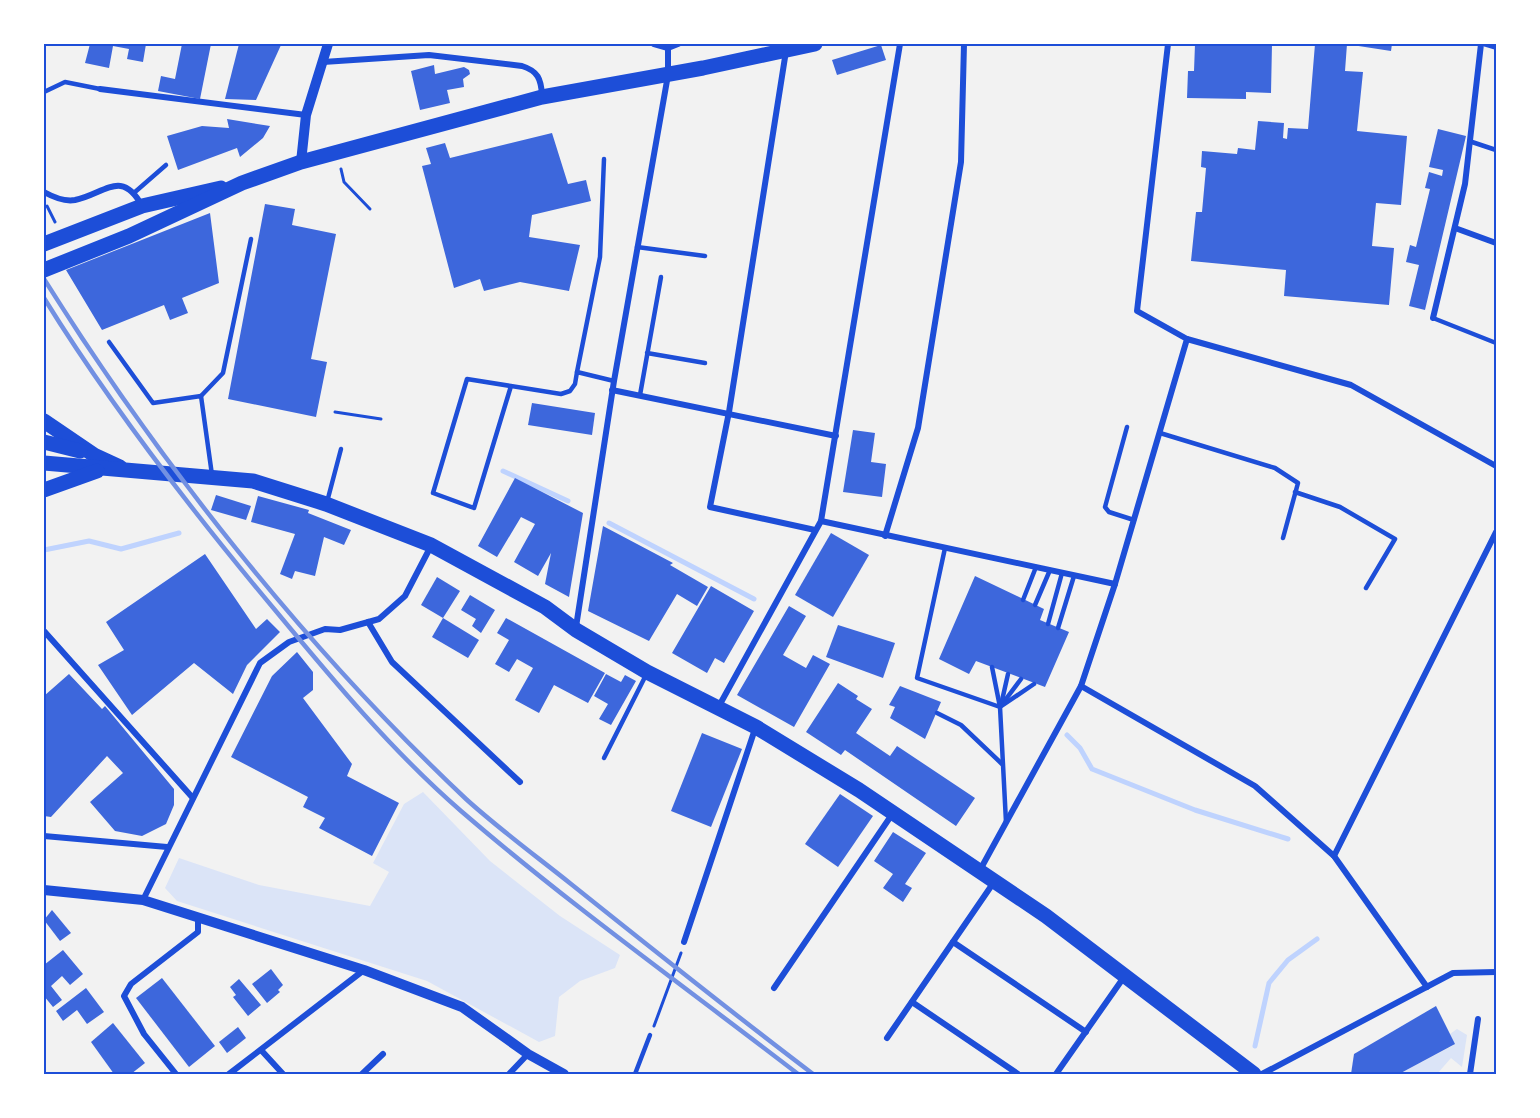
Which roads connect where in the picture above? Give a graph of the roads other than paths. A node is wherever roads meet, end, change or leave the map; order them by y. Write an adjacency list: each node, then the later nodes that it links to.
1 (328, 44): 13 (street)
2 (654, 44): 11 (street)
3 (678, 44): 11 (street)
4 (815, 44): 12 (main road)
5 (900, 44): 52 (street)
6 (964, 44): 68 (street)
7 (1168, 44): 37 (street)
8 (1481, 44): 19 (street)
9 (1486, 44): 10 (street)
10 (1497, 47)
11 (668, 48): 14 (street)
12 (786, 51): 14 (main road); 48 (street)
13 (323, 62): 17 (street); 18 (street)
14 (668, 75): 17 (main road); 32 (street)
15 (100, 89): 16 (lane); 18 (street)
16 (44, 92)
17 (542, 97): 22 (main road)
18 (306, 115): 22 (street)
19 (1472, 142): 20 (lane); 28 (street)
20 (1497, 150)
21 (604, 159): 42 (lane)
22 (301, 162): 24 (main road)
23 (166, 165): 26 (lane)
24 (242, 183): 27 (main road); 34 (main road)
25 (44, 192): 26 (street)
26 (135, 192): 27 (street)
27 (142, 206): 31 (main road)
28 (1455, 228): 30 (street); 36 (street)
29 (250, 239): 47 (lane)
30 (1497, 243)
31 (44, 244)
32 (637, 247): 33 (lane); 43 (street)
33 (705, 256)
34 (44, 270)
35 (661, 277): 40 (lane)
36 (1433, 318): 39 (lane)
37 (1188, 339): 51 (street); 57 (street)
38 (109, 342): 47 (lane)
39 (1497, 343)
40 (648, 353): 41 (lane); 46 (lane)
41 (705, 363)
42 (577, 372): 43 (lane); 44 (lane)
43 (614, 381): 45 (street)
44 (511, 386): 44 (lane)
45 (612, 390): 46 (street); 84 (street)
46 (640, 395): 48 (street)
47 (201, 396): 60 (lane)
48 (729, 412): 52 (street); 66 (street)
49 (44, 421): 55 (main road)
50 (1126, 427): 64 (lane)
51 (1160, 433): 62 (lane); 64 (street)
52 (836, 436): 65 (street)
53 (44, 442): 55 (main road)
54 (341, 449): 63 (lane)
55 (94, 455): 59 (main road)
56 (44, 463): 58 (main road)
57 (1497, 465)
58 (102, 469): 59 (main road); 61 (main road)
59 (128, 471): 60 (main road)
60 (213, 478): 63 (main road)
61 (44, 490)
62 (1295, 492): 69 (lane); 77 (lane)
63 (326, 504): 70 (main road)
64 (1134, 520): 76 (street)
65 (821, 521): 66 (street); 68 (street)
66 (815, 530): 91 (street)
67 (1497, 532): 103 (street)
68 (885, 536): 71 (street)
69 (1283, 538)
70 (431, 545): 80 (street); 84 (main road)
71 (945, 548): 72 (street); 92 (lane)
72 (1036, 567): 73 (street); 78 (lane)
73 (1050, 570): 74 (street); 79 (lane)
74 (1062, 573): 75 (street); 81 (lane)
75 (1074, 576): 76 (street); 82 (lane)
76 (1115, 584): 90 (street)
77 (1366, 588)
78 (1023, 600)
79 (1035, 605)
80 (368, 622): 97 (street); 98 (street)
81 (1048, 624)
82 (1058, 628)
83 (44, 630): 98 (street)
84 (576, 630): 86 (main road)
85 (992, 668): 92 (lane)
86 (647, 672): 91 (main road); 95 (lane)
87 (1008, 674): 92 (lane)
88 (1021, 678): 92 (lane)
89 (1034, 684): 92 (lane)
90 (1081, 686): 100 (street); 103 (street)
91 (718, 707): 94 (main road)
92 (1000, 707): 96 (lane)
93 (937, 713): 96 (lane)
94 (756, 727): 99 (main road); 109 (street)
95 (604, 758)
96 (1003, 765): 100 (lane)
97 (520, 782)
98 (192, 797): 102 (street)
99 (893, 813): 104 (main road); 115 (street)
100 (1006, 822): 104 (street)
101 (44, 836): 102 (street)
102 (167, 847): 107 (street)
103 (1334, 856): 114 (street)
104 (980, 871): 105 (main road)
105 (994, 881): 110 (street); 113 (main road)
106 (44, 890): 107 (street)
107 (143, 900): 108 (street)
108 (198, 916): 111 (street); 125 (street)
109 (684, 942)
110 (952, 942): 116 (street); 118 (street)
111 (364, 970): 121 (street); 123 (street)
112 (1497, 972): 114 (street)
113 (1125, 976): 118 (street); 124 (main road)
114 (1427, 987): 124 (street)
115 (774, 988)
116 (912, 1002): 120 (street); 132 (street)
117 (1478, 1019): 134 (street)
118 (1086, 1032): 133 (street)
119 (650, 1035): 131 (lane)
120 (887, 1038)
121 (261, 1050): 126 (street); 127 (street)
122 (383, 1054): 128 (street)
123 (528, 1054): 129 (street); 130 (street)
124 (1252, 1073)
125 (176, 1074)
126 (229, 1074)
127 (283, 1074)
128 (362, 1074)
129 (509, 1074)
130 (564, 1074)
131 (636, 1074)
132 (1018, 1074)
133 (1056, 1074)
134 (1470, 1074)

